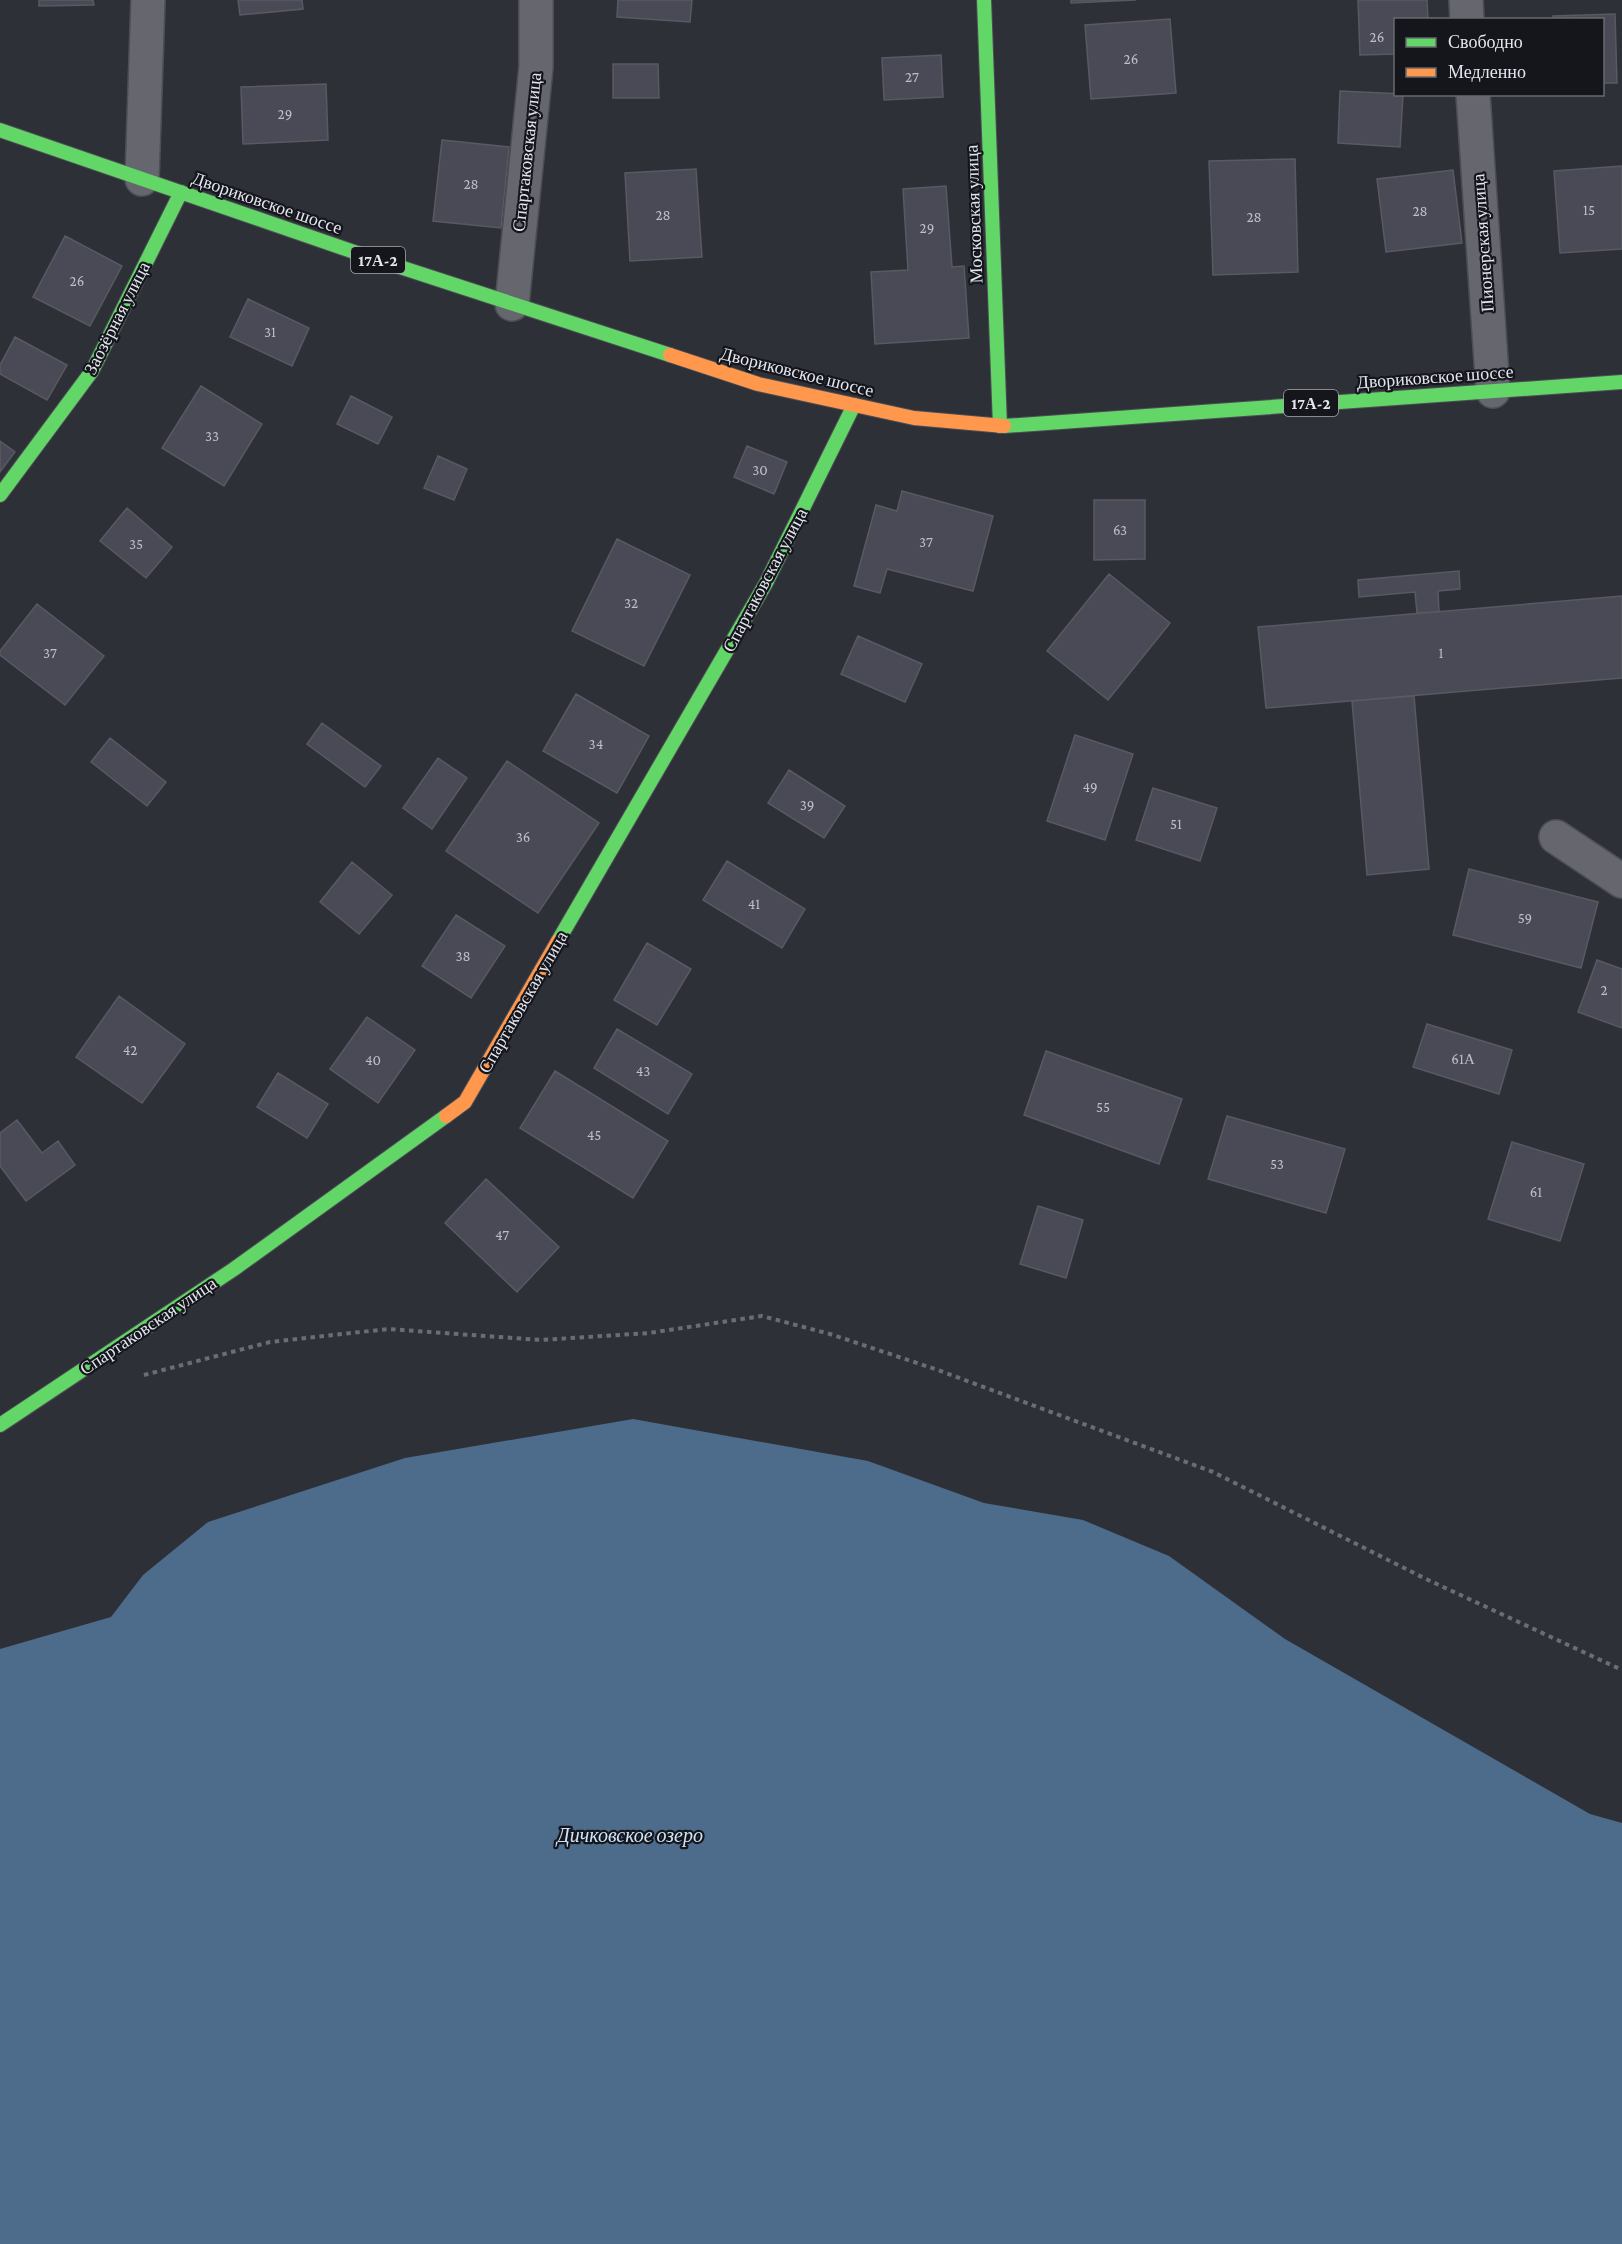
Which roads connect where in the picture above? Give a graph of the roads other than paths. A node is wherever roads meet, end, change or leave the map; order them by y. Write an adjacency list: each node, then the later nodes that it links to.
1 (148, 0): 8 (street)
2 (536, 0): 10 (street, Спартаковская улица)
3 (984, 0): 14 (street, Московская улица)
4 (1466, 0): 5 (street)
5 (1467, 18)
6 (1473, 96): 12 (street, Пионерская улица)
7 (0, 130): 8 (street, Двориковское шоссе / 17А-2)
8 (142, 179): 9 (street, Двориковское шоссе / 17А-2)
9 (181, 192): 10 (street, Двориковское шоссе / 17А-2); 15 (street, Заозёрная улица)
10 (512, 304): 13 (street, Двориковское шоссе / 17А-2)
11 (1622, 382): 12 (street, Двориковское шоссе / 17А-2)
12 (1493, 391): 14 (street, Двориковское шоссе / 17А-2)
13 (854, 405): 14 (street, Двориковское шоссе / 17А-2); 18 (street, Спартаковская улица)
14 (1000, 426)
15 (0, 495)
16 (1556, 837): 17 (street)
17 (1622, 881)
18 (0, 1425)

